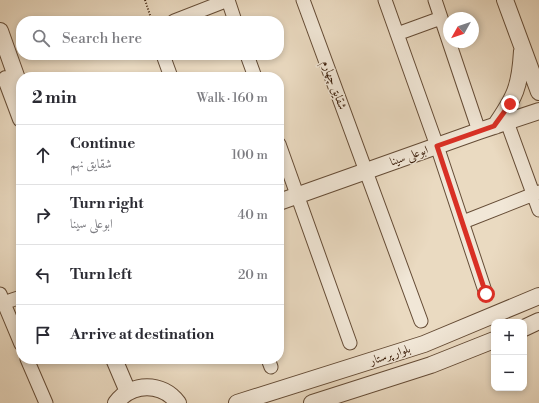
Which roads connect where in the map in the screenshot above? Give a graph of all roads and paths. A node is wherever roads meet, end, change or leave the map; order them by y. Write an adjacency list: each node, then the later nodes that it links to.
1 (145, 0): 7 (path)
2 (228, 0): 8 (street); 9 (street)
3 (303, 0): 27 (street, شقایق چهارم)
4 (385, 0): 12 (street)
5 (435, 0): 10 (street)
6 (505, 0): 13 (street)
7 (150, 16)
8 (187, 16)
9 (233, 16)
10 (441, 18): 12 (street); 24 (street)
11 (0, 31): 19 (street)
12 (397, 34): 25 (street)
13 (522, 46): 20 (street); 23 (street)
14 (165, 60): 17 (street)
15 (249, 60): 18 (street)
16 (0, 62): 21 (street)
17 (169, 72)
18 (253, 72)
19 (16, 76)
20 (539, 92)
21 (16, 105)
22 (539, 111): 23 (street, ابوعلی سینا)
23 (501, 124): 24 (street, ابوعلی سینا); 28 (street)
24 (479, 131): 25 (street, ابوعلی سینا)
25 (437, 146): 27 (street, ابوعلی سینا); 32 (street)
26 (284, 158): 29 (street)
27 (366, 171): 29 (street, ابوعلی سینا); 37 (street, شقایق چهارم)
28 (536, 193): 31 (street); 32 (street)
29 (298, 196): 30 (street, ابوعلی سینا); 42 (street)
30 (284, 200)
31 (539, 210)
32 (462, 222): 33 (street)
33 (486, 294)
34 (539, 296): 50 (street, بلوار پرستار)
35 (16, 298): 36 (street)
36 (1, 300): 40 (street)
37 (421, 321)
38 (539, 321): 39 (street)
39 (527, 327)
40 (16, 333)
41 (491, 341): 51 (street, بلوار پرستار)
42 (350, 343)
43 (29, 364): 47 (street)
44 (117, 364): 46 (street)
45 (126, 364): 46 (street)
46 (133, 390): 48 (street); 49 (street)
47 (46, 403)
48 (116, 403)
49 (178, 403)
50 (237, 403)
51 (312, 403)

